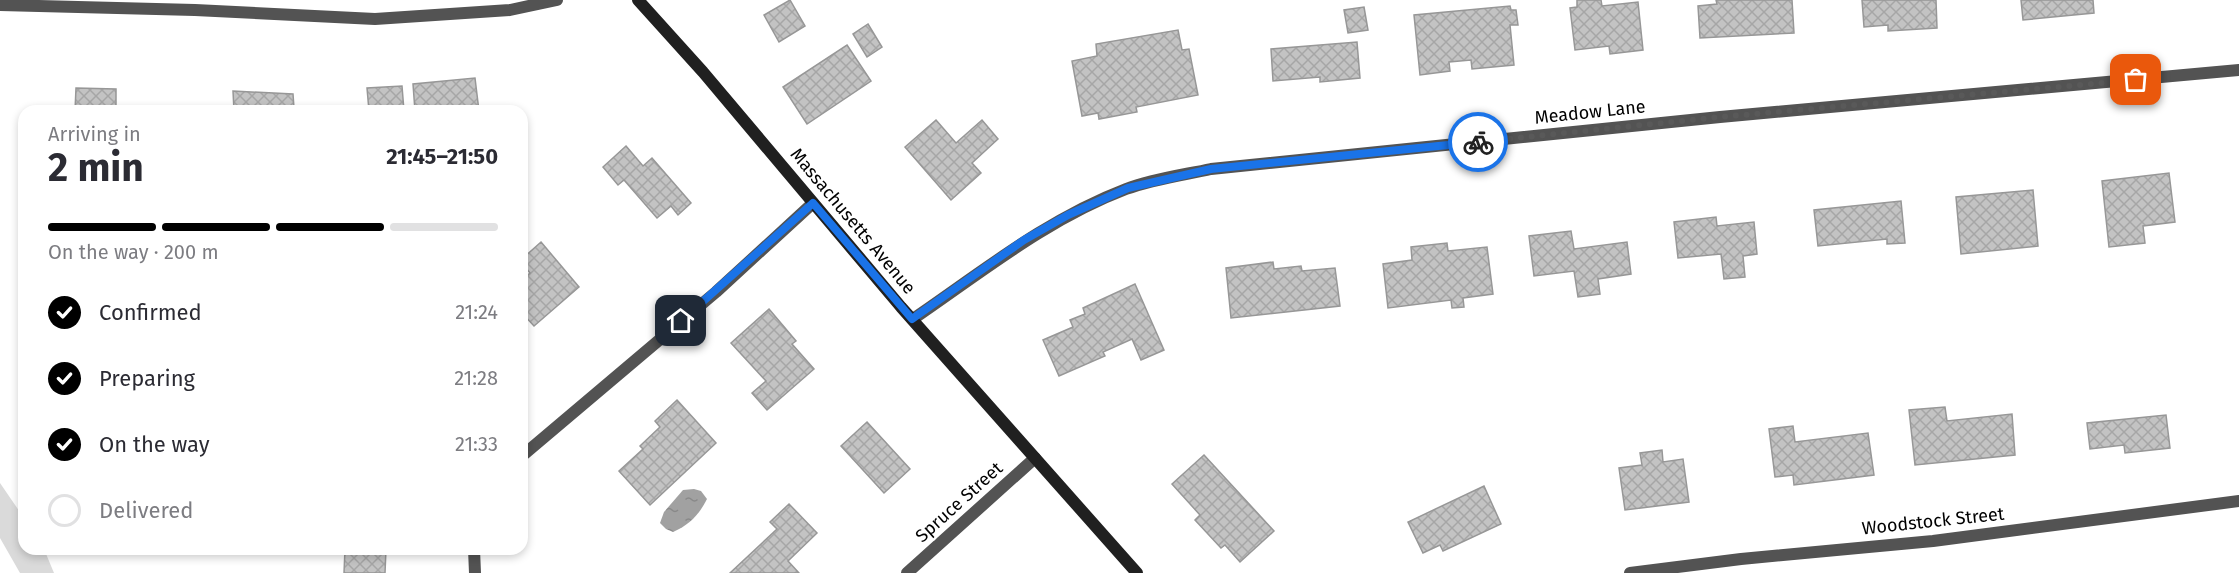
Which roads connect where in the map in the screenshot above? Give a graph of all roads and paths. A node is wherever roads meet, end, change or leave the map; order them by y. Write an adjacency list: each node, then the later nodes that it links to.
1 (557, 0): 3 (street)
2 (638, 0): 5 (main road, Massachusetts Avenue)
3 (0, 5)
4 (2239, 70): 6 (street, Meadow Lane)
5 (813, 203): 6 (main road, Massachusetts Avenue); 7 (street)
6 (912, 319): 8 (main road, Massachusetts Avenue)
7 (528, 451)
8 (1035, 458): 12 (street, Spruce Street); 13 (main road, Massachusetts Avenue)
9 (2239, 501): 14 (street, Woodstock Street)
10 (474, 555): 11 (street)
11 (475, 573)
12 (907, 573)
13 (1137, 573)
14 (1630, 573)

